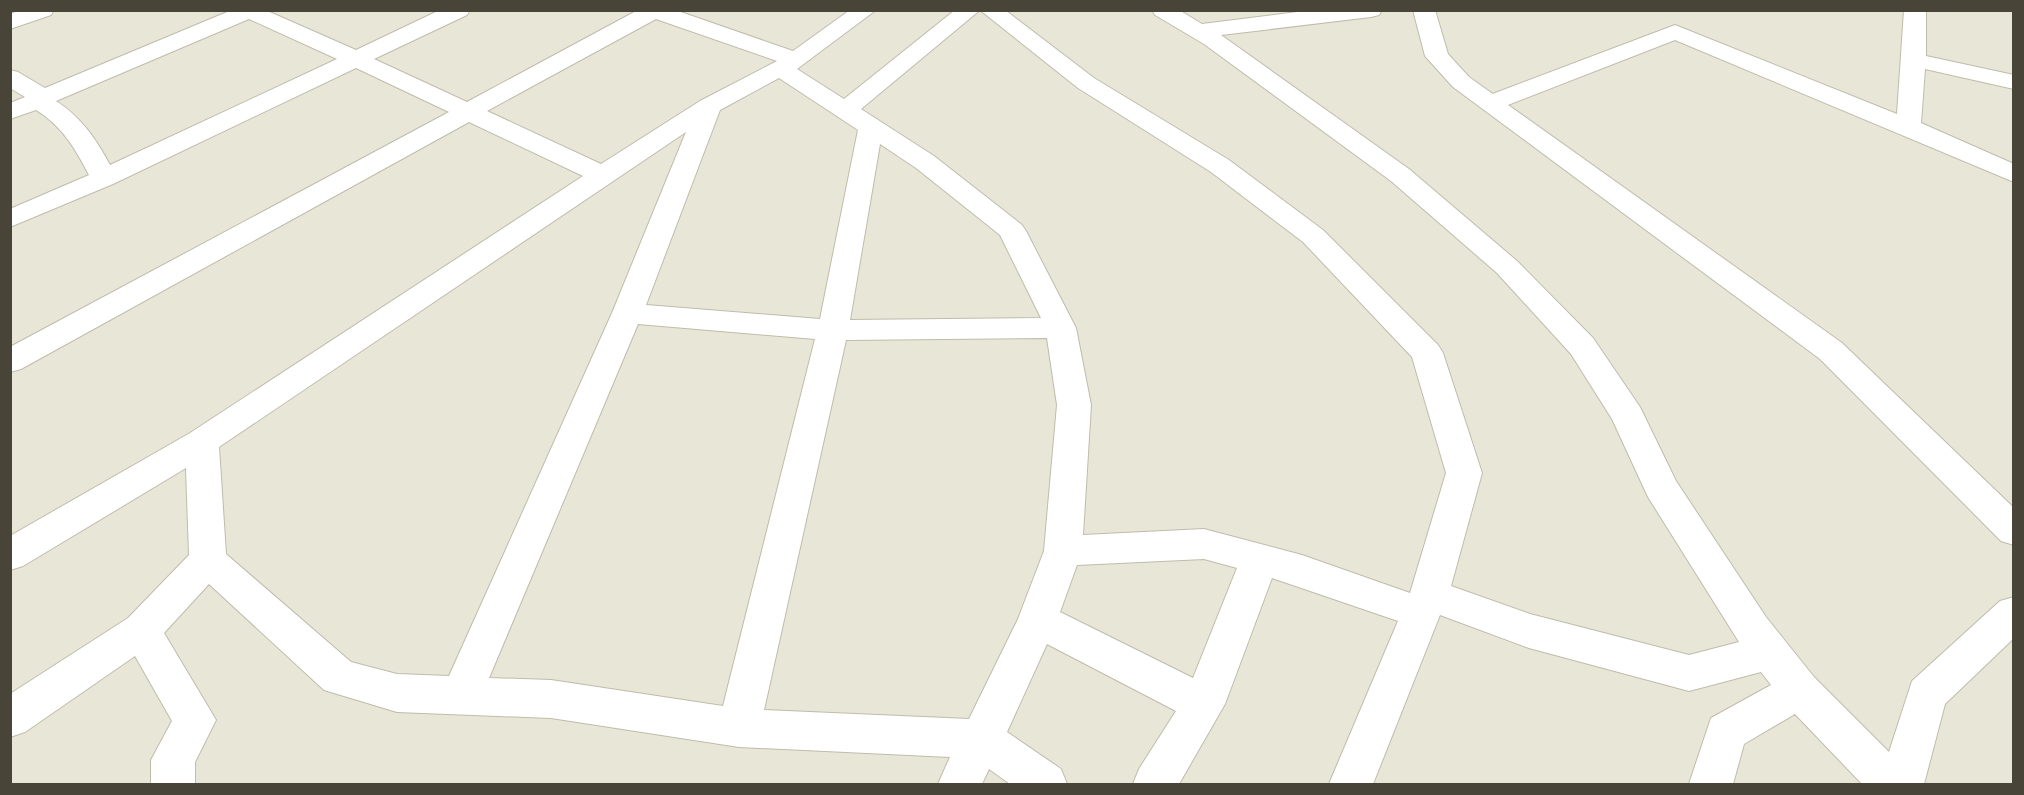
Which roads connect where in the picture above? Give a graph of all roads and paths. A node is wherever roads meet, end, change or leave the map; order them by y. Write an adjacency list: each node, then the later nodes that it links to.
1 (44, 10): 13 (street)
2 (459, 10): 15 (street)
3 (865, 10): 17 (street)
4 (969, 10): 25 (street)
5 (991, 10): 41 (street)
6 (1163, 10): 14 (street)
7 (1371, 10): 12 (street)
8 (1915, 10): 16 (street)
9 (249, 11): 15 (street); 20 (street)
10 (655, 11): 17 (street); 24 (street)
11 (1430, 12): 21 (street)
12 (1302, 15): 14 (street)
13 (10, 22)
14 (1199, 31): 45 (street)
15 (354, 58): 24 (street); 29 (street)
16 (1914, 60): 19 (street); 26 (street)
17 (789, 65): 22 (street); 25 (street)
18 (10, 77): 20 (street)
19 (2013, 82)
20 (41, 99): 23 (street); 29 (street)
21 (1491, 103): 26 (street); 36 (street)
22 (709, 106): 28 (street); 31 (street)
23 (10, 112)
24 (468, 112): 28 (street); 34 (street)
25 (858, 118): 32 (street); 33 (street)
26 (1908, 127): 27 (street)
27 (2013, 174)
28 (602, 175): 35 (street)
29 (104, 178): 30 (street)
30 (10, 219)
31 (627, 313): 33 (street); 47 (street)
32 (1061, 328): 33 (street); 37 (street)
33 (833, 330): 50 (street)
34 (10, 361)
35 (202, 442): 38 (street); 40 (street)
36 (2013, 531)
37 (1063, 551): 39 (street); 43 (street)
38 (10, 555)
39 (1260, 559): 41 (street); 48 (street)
40 (208, 560): 44 (street); 47 (street)
41 (1425, 604): 45 (street); 56 (street)
42 (2013, 613): 59 (street)
43 (1038, 620): 48 (street); 51 (street)
44 (142, 630): 49 (street); 52 (street)
45 (1771, 652): 46 (street)
46 (1799, 690): 57 (street); 58 (street)
47 (461, 696): 50 (street)
48 (1204, 704): 55 (street)
49 (10, 718)
50 (739, 729): 51 (street)
51 (982, 739): 53 (street); 54 (street)
52 (173, 784)
53 (960, 784)
54 (1045, 784)
55 (1155, 784)
56 (1351, 784)
57 (1711, 784)
58 (1891, 784)
59 (1902, 784)

